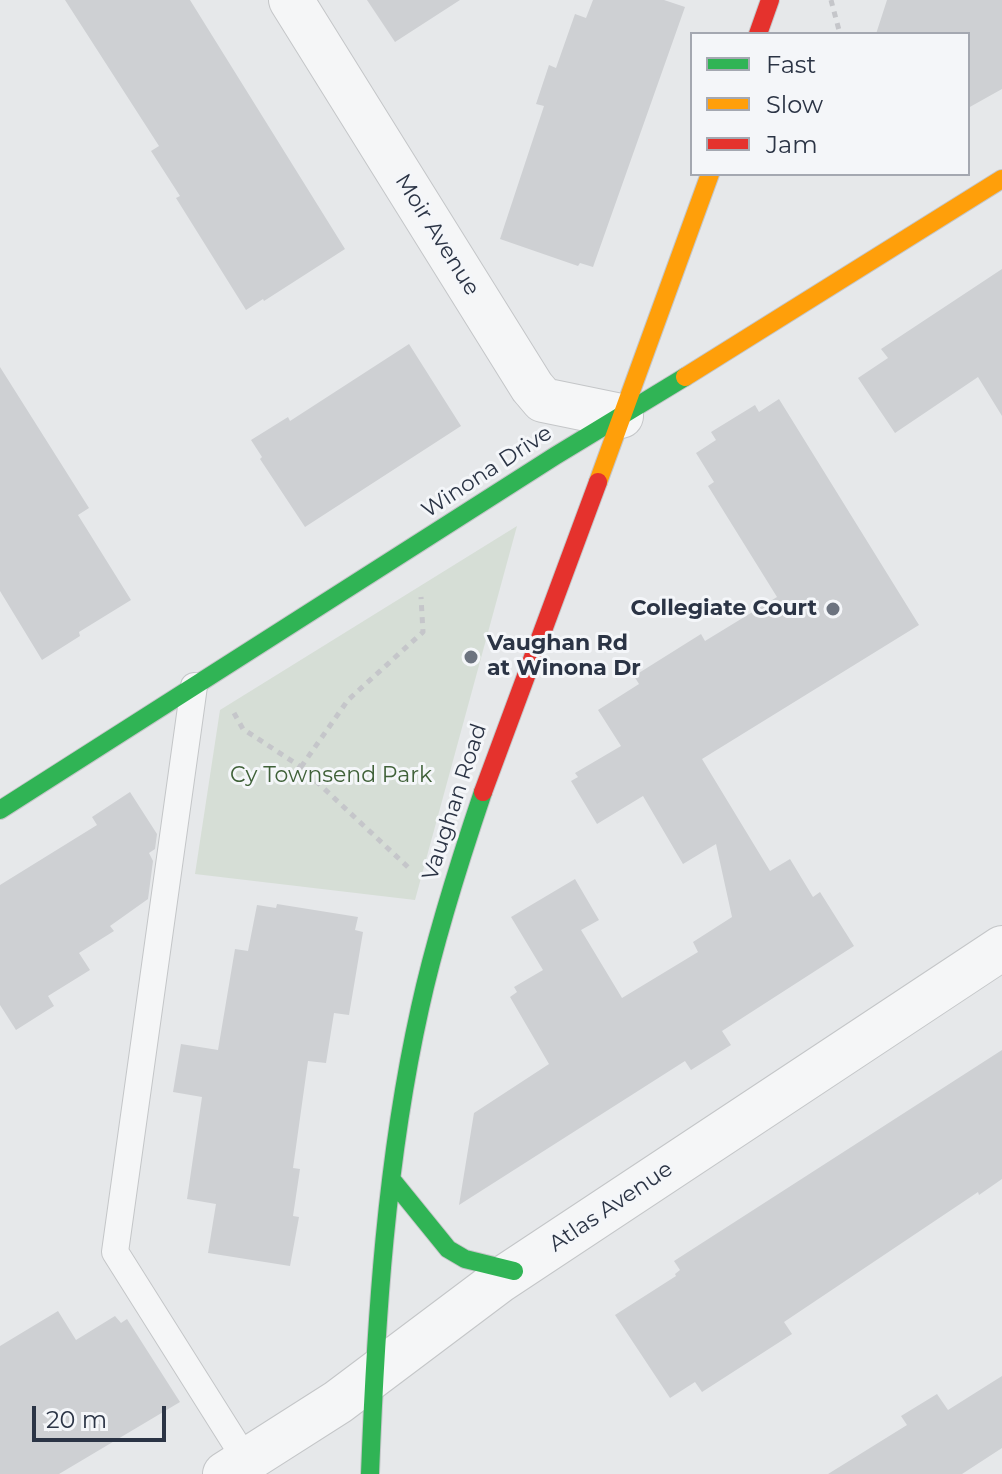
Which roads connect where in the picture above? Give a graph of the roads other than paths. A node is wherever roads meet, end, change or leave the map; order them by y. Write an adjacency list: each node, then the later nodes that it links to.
1 (291, 0): 6 (street, Moir Avenue)
2 (770, 0): 3 (street)
3 (759, 32)
4 (709, 176): 6 (street, Vaughan Road)
5 (1002, 179): 6 (street, Winona Drive)
6 (621, 416): 7 (street, Winona Drive); 10 (street, Vaughan Road)
7 (194, 686): 8 (street, Winona Drive); 13 (lane)
8 (0, 810)
9 (1002, 948): 11 (street, Atlas Avenue)
10 (392, 1180): 11 (street); 12 (street, Vaughan Road)
11 (514, 1271): 12 (street, Atlas Avenue)
12 (373, 1376): 13 (street, Atlas Avenue); 14 (street, Vaughan Road)
13 (235, 1467)
14 (370, 1474)

